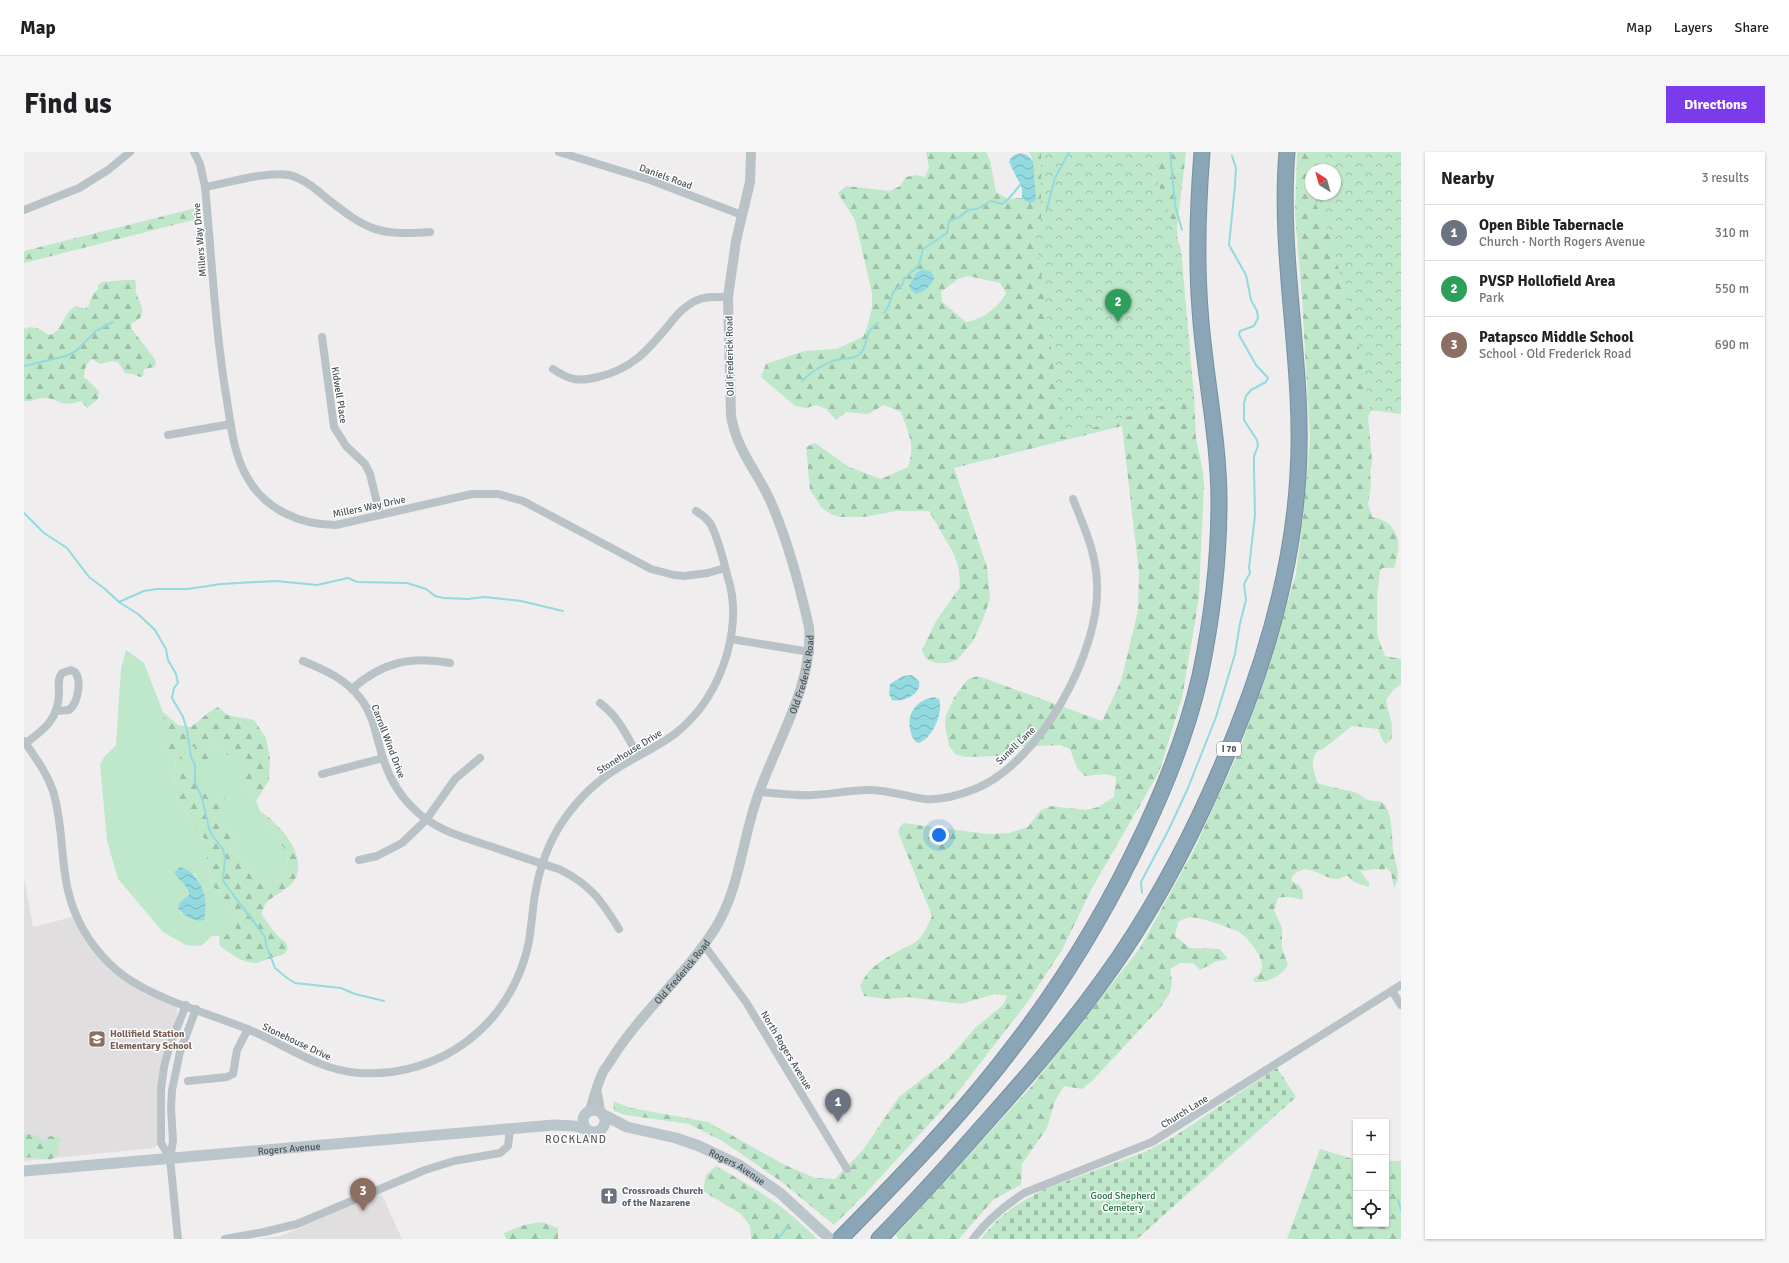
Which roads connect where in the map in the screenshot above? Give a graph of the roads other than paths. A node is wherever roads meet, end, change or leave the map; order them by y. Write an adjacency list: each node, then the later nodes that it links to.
1 (130, 152): 8 (street)
2 (194, 152): 7 (street, Millers Way Drive)
3 (559, 152): 9 (street, Daniels Road)
4 (751, 152): 9 (street, Old Frederick Road)
5 (1202, 152): 57 (highway)
6 (1287, 152): 58 (highway, I 70)
7 (205, 187): 10 (street); 14 (street, Millers Way Drive)
8 (24, 210)
9 (742, 215): 11 (street, Old Frederick Road)
10 (430, 232)
11 (728, 297): 13 (street); 21 (street, Old Frederick Road)
12 (322, 337): 18 (street, Kidwell Place)
13 (553, 369)
14 (231, 424): 15 (street); 18 (street, Millers Way Drive)
15 (168, 435)
16 (1073, 499): 32 (street, Sunell Lane)
17 (696, 511): 19 (street, Stonehouse Drive)
18 (380, 515): 19 (street, Millers Way Drive)
19 (725, 568): 20 (street, Stonehouse Drive)
20 (731, 639): 21 (street); 28 (street, Stonehouse Drive)
21 (810, 652): 32 (street, Old Frederick Road)
22 (303, 661): 24 (street, Carroll Wind Drive)
23 (450, 663): 24 (street)
24 (352, 689): 29 (street, Carroll Wind Drive)
25 (600, 704): 28 (street)
26 (57, 710): 26 (street); 27 (street)
27 (25, 742): 40 (street, Stonehouse Drive)
28 (638, 756): 35 (street, Stonehouse Drive)
29 (383, 758): 31 (street); 33 (street, Carroll Wind Drive)
30 (480, 758): 33 (street)
31 (322, 774)
32 (759, 792): 37 (street, Old Frederick Road)
33 (426, 820): 34 (street); 35 (street, Carroll Wind Drive)
34 (359, 860)
35 (542, 864): 36 (street, Carroll Wind Drive); 43 (street, Stonehouse Drive)
36 (619, 929)
37 (704, 945): 45 (street, Old Frederick Road); 52 (street, North Rogers Avenue)
38 (1401, 985): 39 (street, Church Lane)
39 (1392, 991): 41 (street); 59 (street, Church Lane)
40 (186, 1005): 42 (street, Stonehouse Drive); 51 (street)
41 (1401, 1005)
42 (196, 1009): 43 (street, Stonehouse Drive); 51 (street)
43 (248, 1029): 44 (street)
44 (188, 1081)
45 (595, 1112): 46 (main road, Rogers Avenue); 47 (main road, Rogers Avenue); 49 (main road); 50 (main road)
46 (554, 1125): 48 (main road, Rogers Avenue); 49 (main road, Rogers Avenue)
47 (627, 1127): 50 (main road, Rogers Avenue); 56 (main road, Rogers Avenue)
48 (510, 1129): 51 (main road, Rogers Avenue); 55 (street)
49 (586, 1129): 50 (main road, Rogers Avenue)
50 (601, 1129)
51 (170, 1158): 53 (main road, Rogers Avenue); 54 (street)
52 (847, 1169)
53 (24, 1171)
54 (178, 1239)
55 (225, 1239)
56 (830, 1239)
57 (840, 1239)
58 (878, 1239)
59 (973, 1239)

